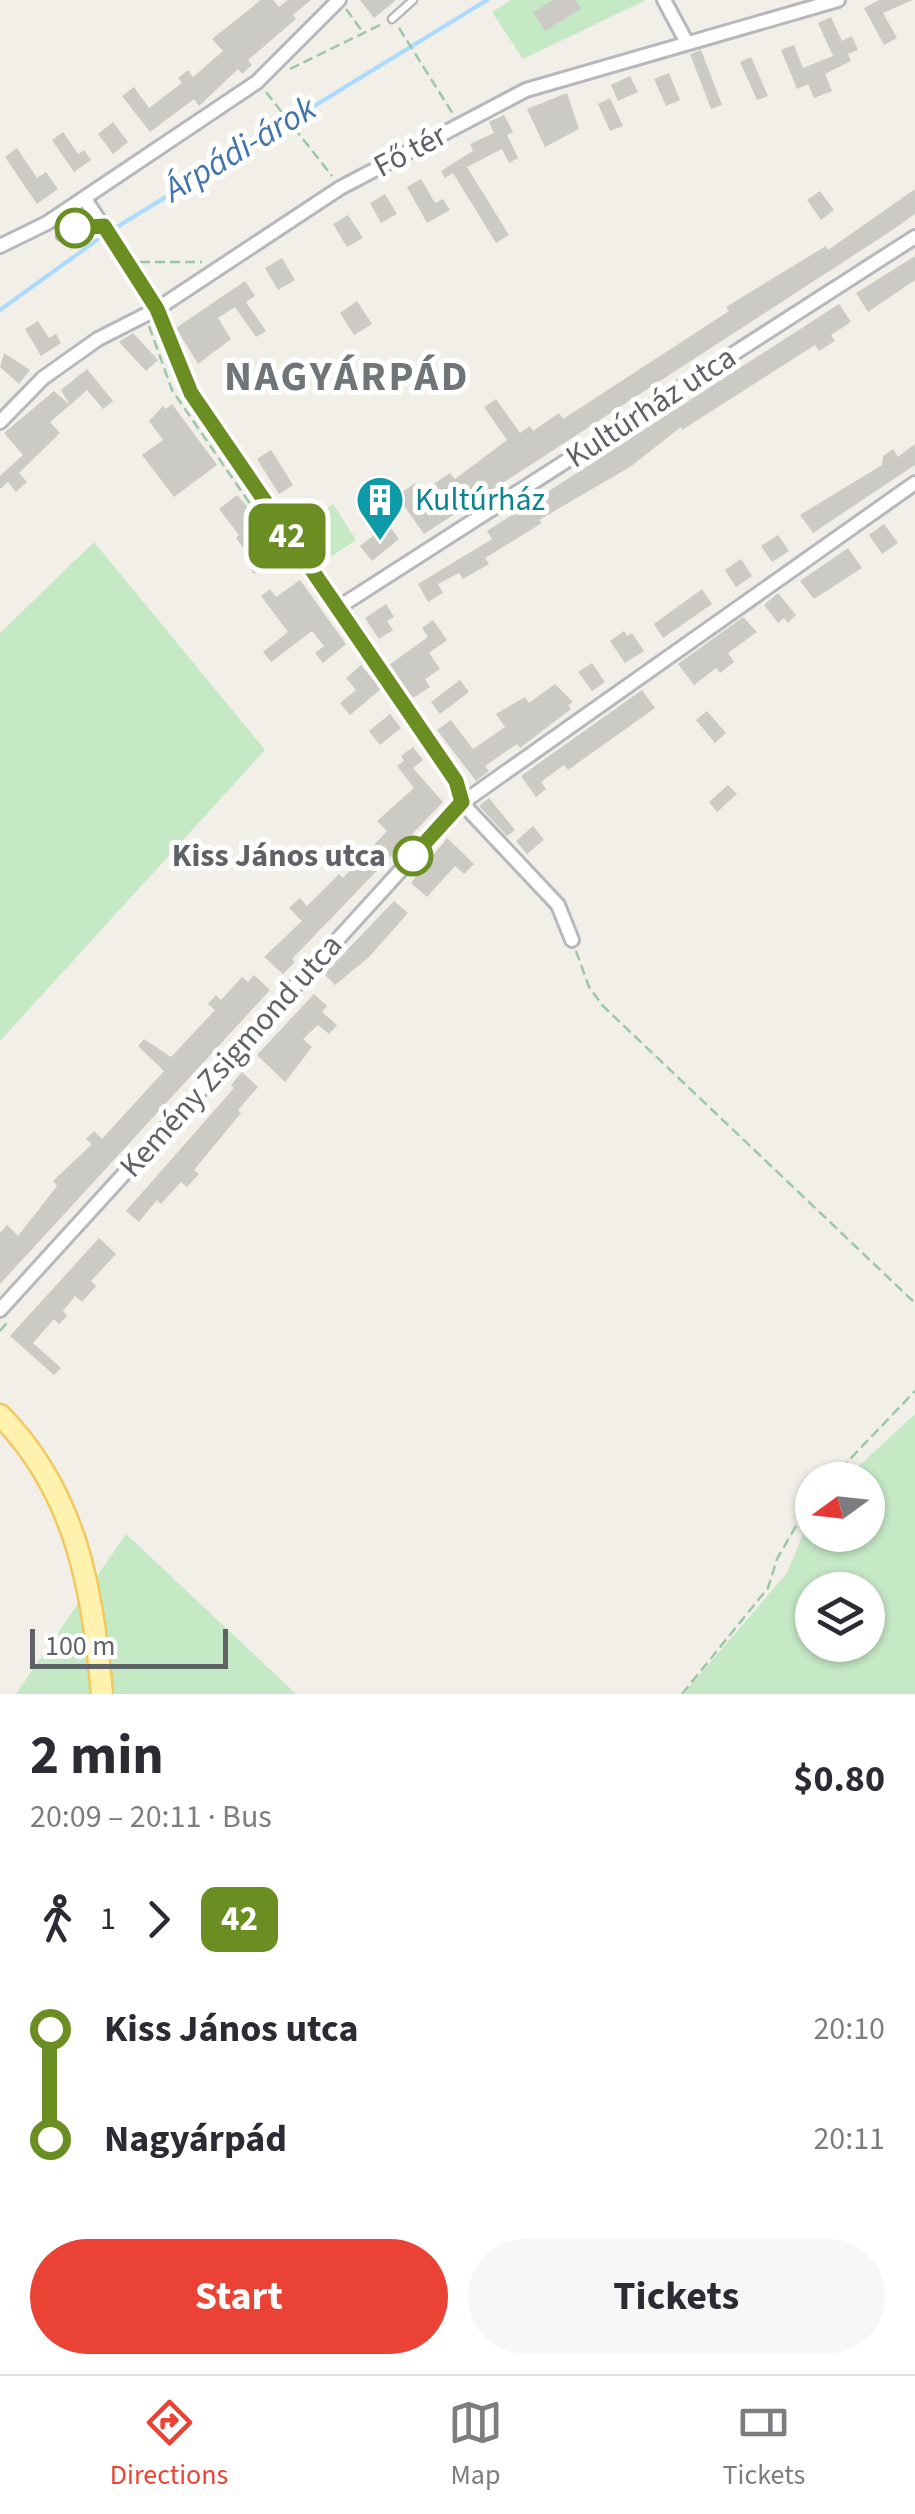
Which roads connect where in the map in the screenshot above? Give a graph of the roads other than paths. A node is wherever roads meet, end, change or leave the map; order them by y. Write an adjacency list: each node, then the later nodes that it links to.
1 (339, 0): 7 (street)
2 (413, 0): 5 (lane)
3 (664, 0): 6 (street)
4 (838, 0): 6 (street, Fő tér)
5 (392, 19)
6 (686, 41): 12 (street, Fő tér)
7 (85, 199): 8 (street); 11 (street)
8 (104, 226): 9 (lane); 12 (street)
9 (60, 236)
10 (915, 236): 15 (street, Kultúrház utca)
11 (0, 245)
12 (151, 312): 13 (street, Fő tér); 15 (street)
13 (0, 422)
14 (915, 483): 16 (street)
15 (336, 610): 16 (street)
16 (462, 802): 17 (street); 18 (street, Kemény Zsigmond utca)
17 (572, 940)
18 (0, 1310)
19 (0, 1415): 20 (main road)
20 (102, 1694)

